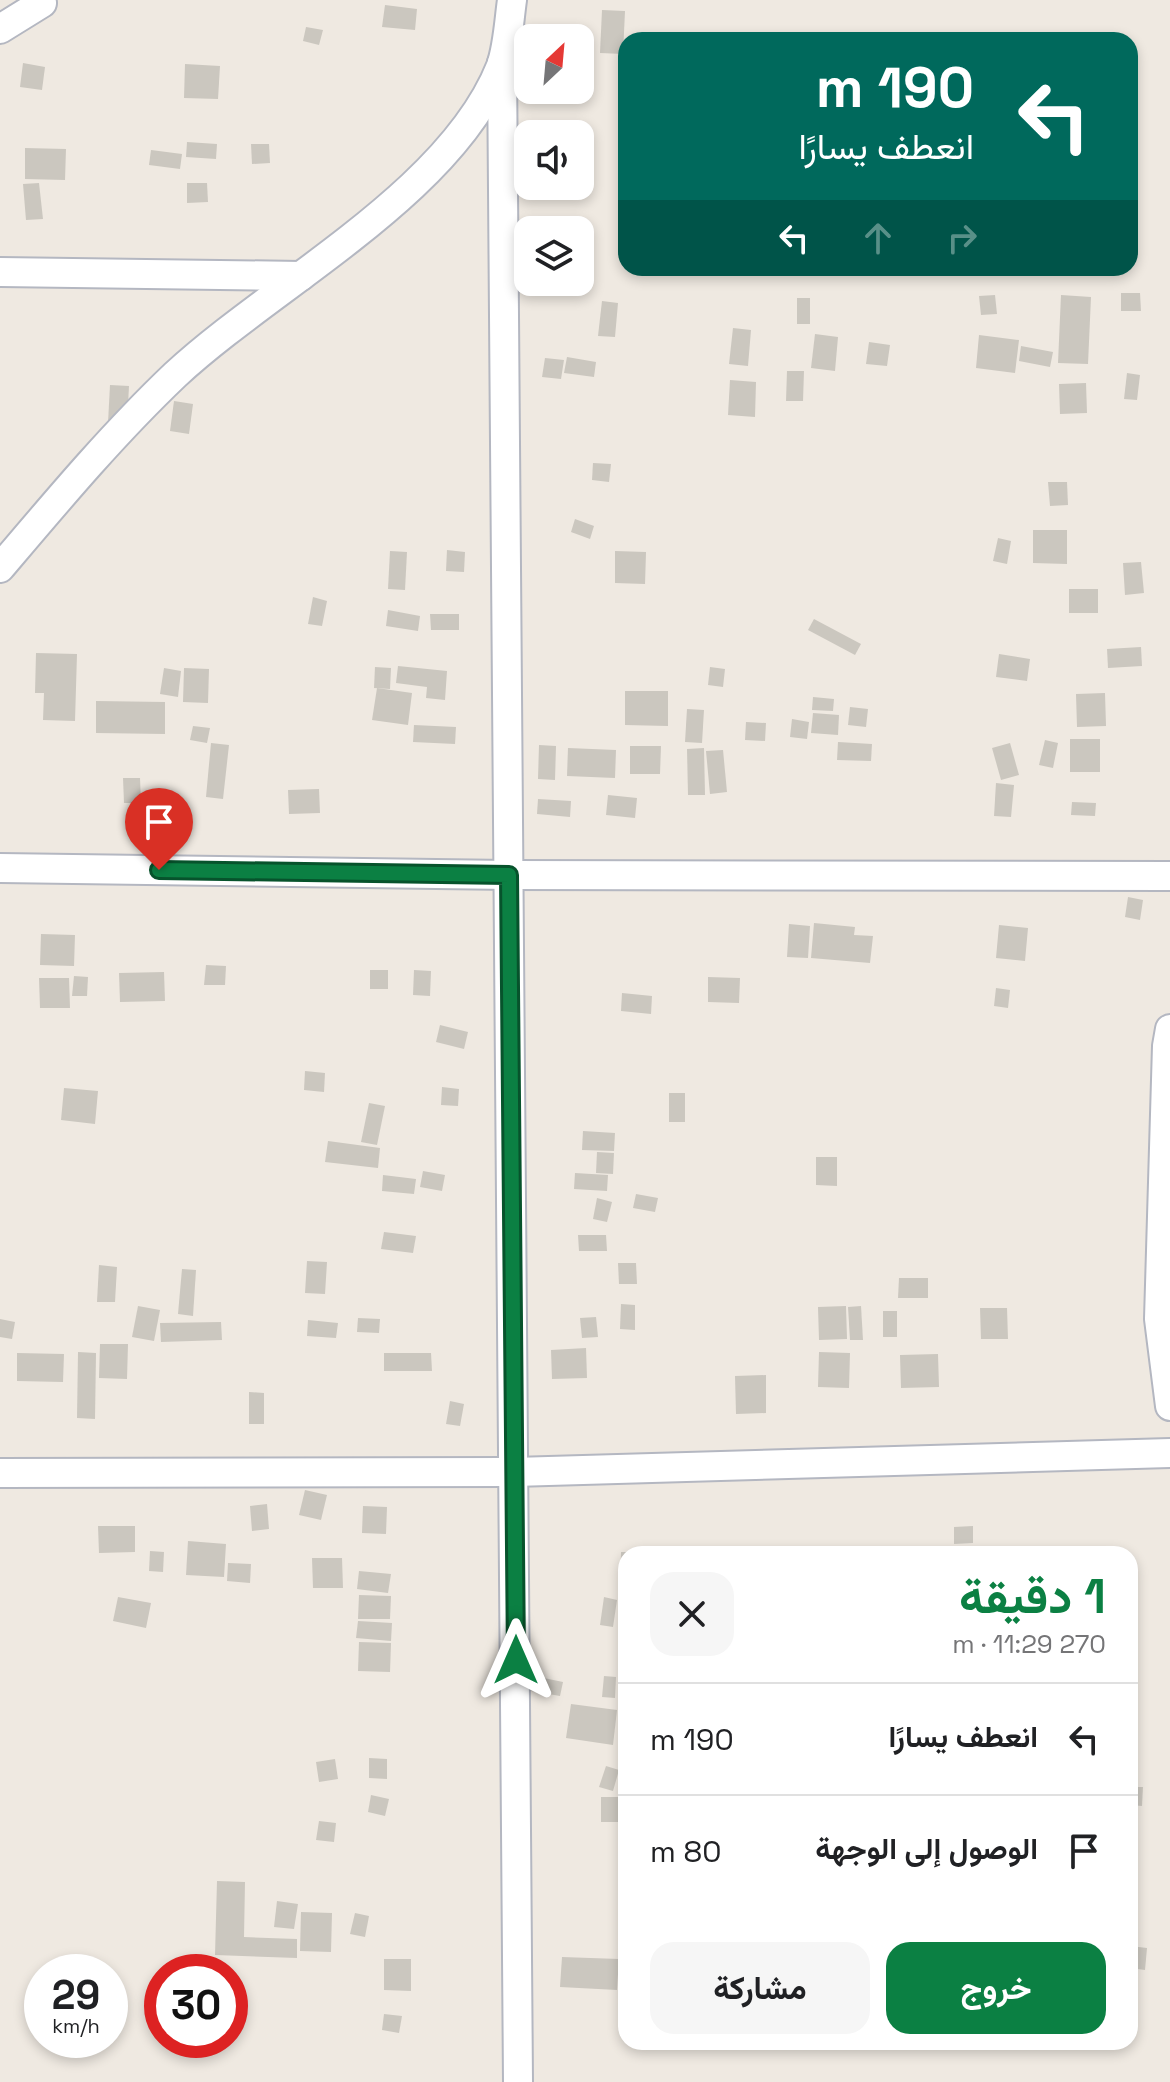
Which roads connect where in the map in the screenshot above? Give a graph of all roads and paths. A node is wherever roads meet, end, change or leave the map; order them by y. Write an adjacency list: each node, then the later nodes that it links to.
1 (512, 0): 4 (street)
2 (45, 1): 3 (street)
3 (0, 29)
4 (502, 63): 6 (street); 9 (street)
5 (0, 272): 6 (street)
6 (301, 276): 7 (street)
7 (0, 568)
8 (0, 868): 9 (street)
9 (509, 875): 10 (street); 14 (street)
10 (1170, 876)
11 (1169, 1040): 12 (street)
12 (1170, 1406)
13 (1170, 1453): 14 (street)
14 (514, 1472): 15 (street); 16 (street)
15 (0, 1473)
16 (518, 2082)

